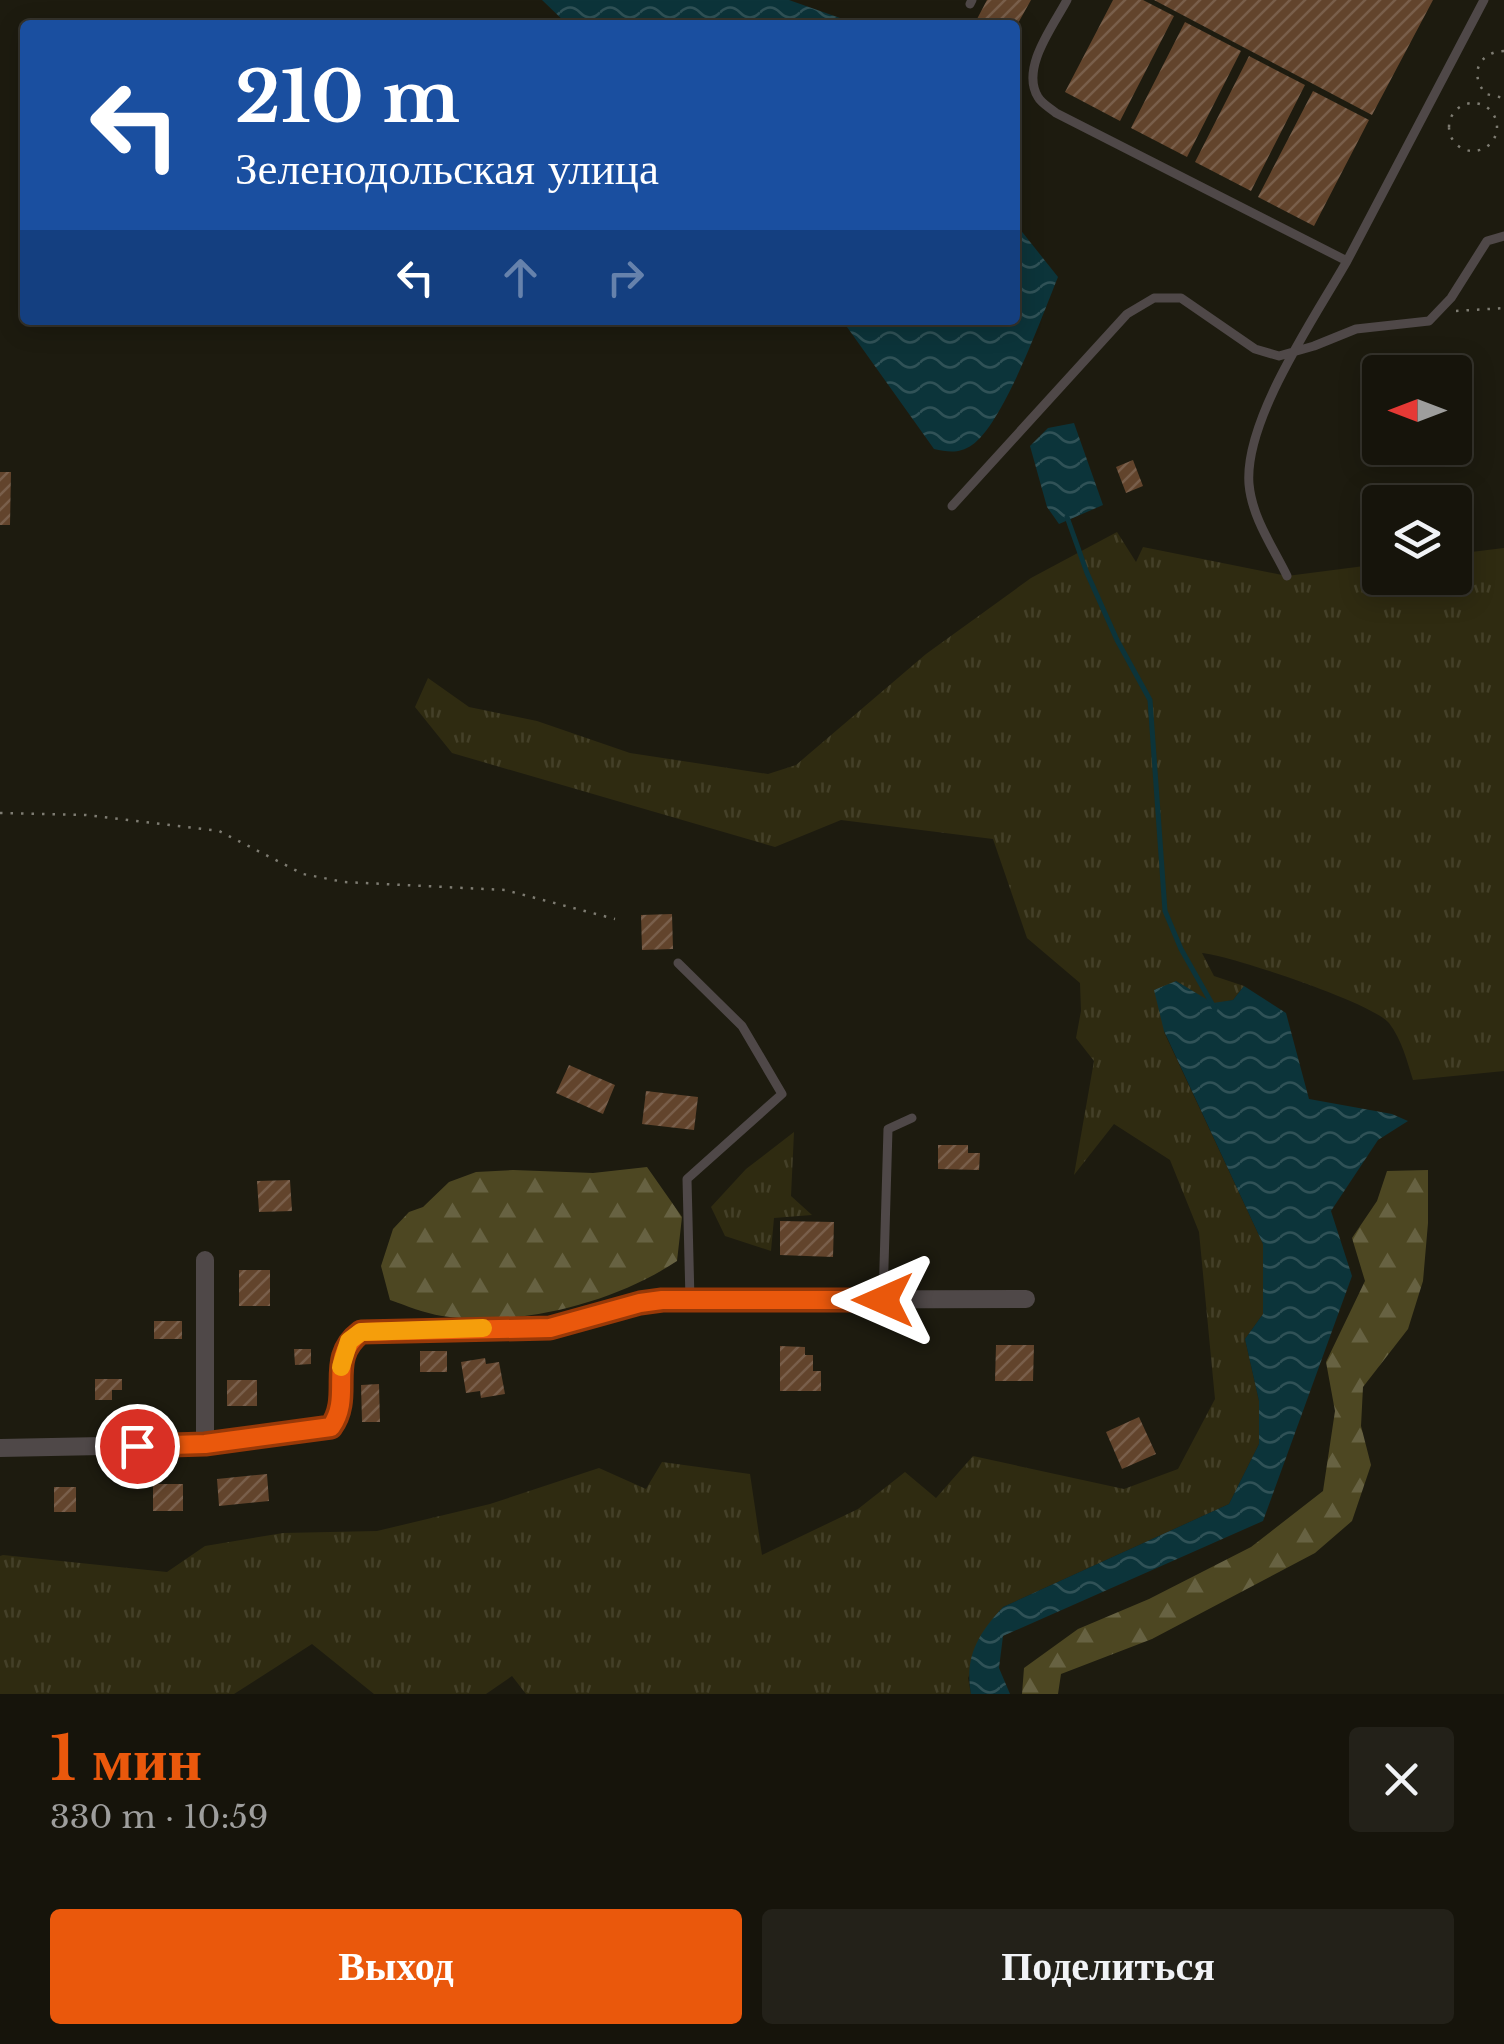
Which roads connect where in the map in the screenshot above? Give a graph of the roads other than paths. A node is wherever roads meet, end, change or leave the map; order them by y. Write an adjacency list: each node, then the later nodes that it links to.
1 (1067, 0): 4 (lane)
2 (1484, 0): 4 (lane)
3 (1504, 236): 5 (lane)
4 (1347, 260): 5 (lane)
5 (1296, 352): 6 (lane); 7 (lane)
6 (952, 506)
7 (1287, 576)
8 (678, 963): 12 (lane)
9 (912, 1118): 13 (lane)
10 (205, 1260): 14 (street)
11 (1026, 1299): 13 (street)
12 (690, 1300): 13 (street); 14 (street)
13 (883, 1300)
14 (205, 1444): 15 (street)
15 (0, 1448)

